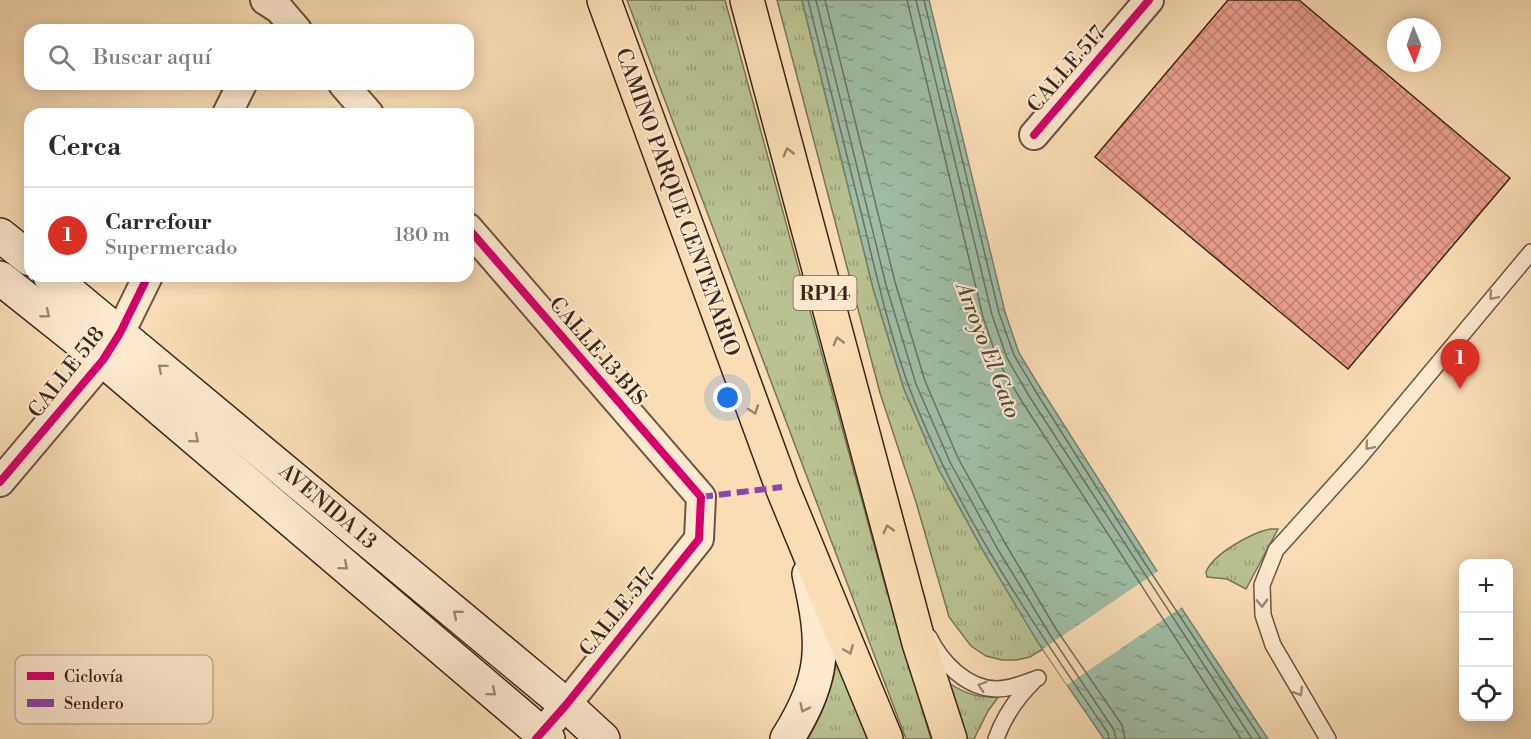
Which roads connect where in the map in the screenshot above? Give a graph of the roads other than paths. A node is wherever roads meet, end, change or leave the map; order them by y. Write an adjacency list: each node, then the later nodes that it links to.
1 (604, 0): 20 (main road, CAMINO PARQUE CENTENARIO, one-way to 20)
2 (747, 0): 21 (main road, RP14, one-way to 2)
3 (1149, 0): 8 (street, CALLE 517)
4 (239, 90): 6 (street)
5 (348, 90): 7 (street)
6 (230, 108)
7 (364, 108)
8 (1034, 135)
9 (0, 235): 12 (main road)
10 (474, 235): 19 (street, CALLE 13 BIS)
11 (1531, 252): 29 (lane, one-way to 29)
12 (24, 254)
13 (0, 278): 17 (main road, AVENIDA 13, one-way to 17)
14 (58, 282): 16 (main road, AVENIDA 13)
15 (145, 282): 16 (street, CALLE 518)
16 (120, 333): 17 (street, CALLE 518); 22 (main road, AVENIDA 13, one-way to 16)
17 (103, 360): 18 (street, CALLE 518); 23 (main road, AVENIDA 13, one-way to 23)
18 (0, 482)
19 (701, 497): 22 (street, CALLE 517)
20 (799, 528): 25 (main road, one-way to 25); 26 (main road, CAMINO PARQUE CENTENARIO, one-way to 26)
21 (903, 586): 27 (main road, RP14); 28 (lane, one-way to 21)
22 (566, 705): 23 (street, CALLE 517); 24 (main road, AVENIDA 13)
23 (541, 737)
24 (603, 739)
25 (787, 739)
26 (886, 739)
27 (950, 739)
28 (996, 739)
29 (1328, 739)

